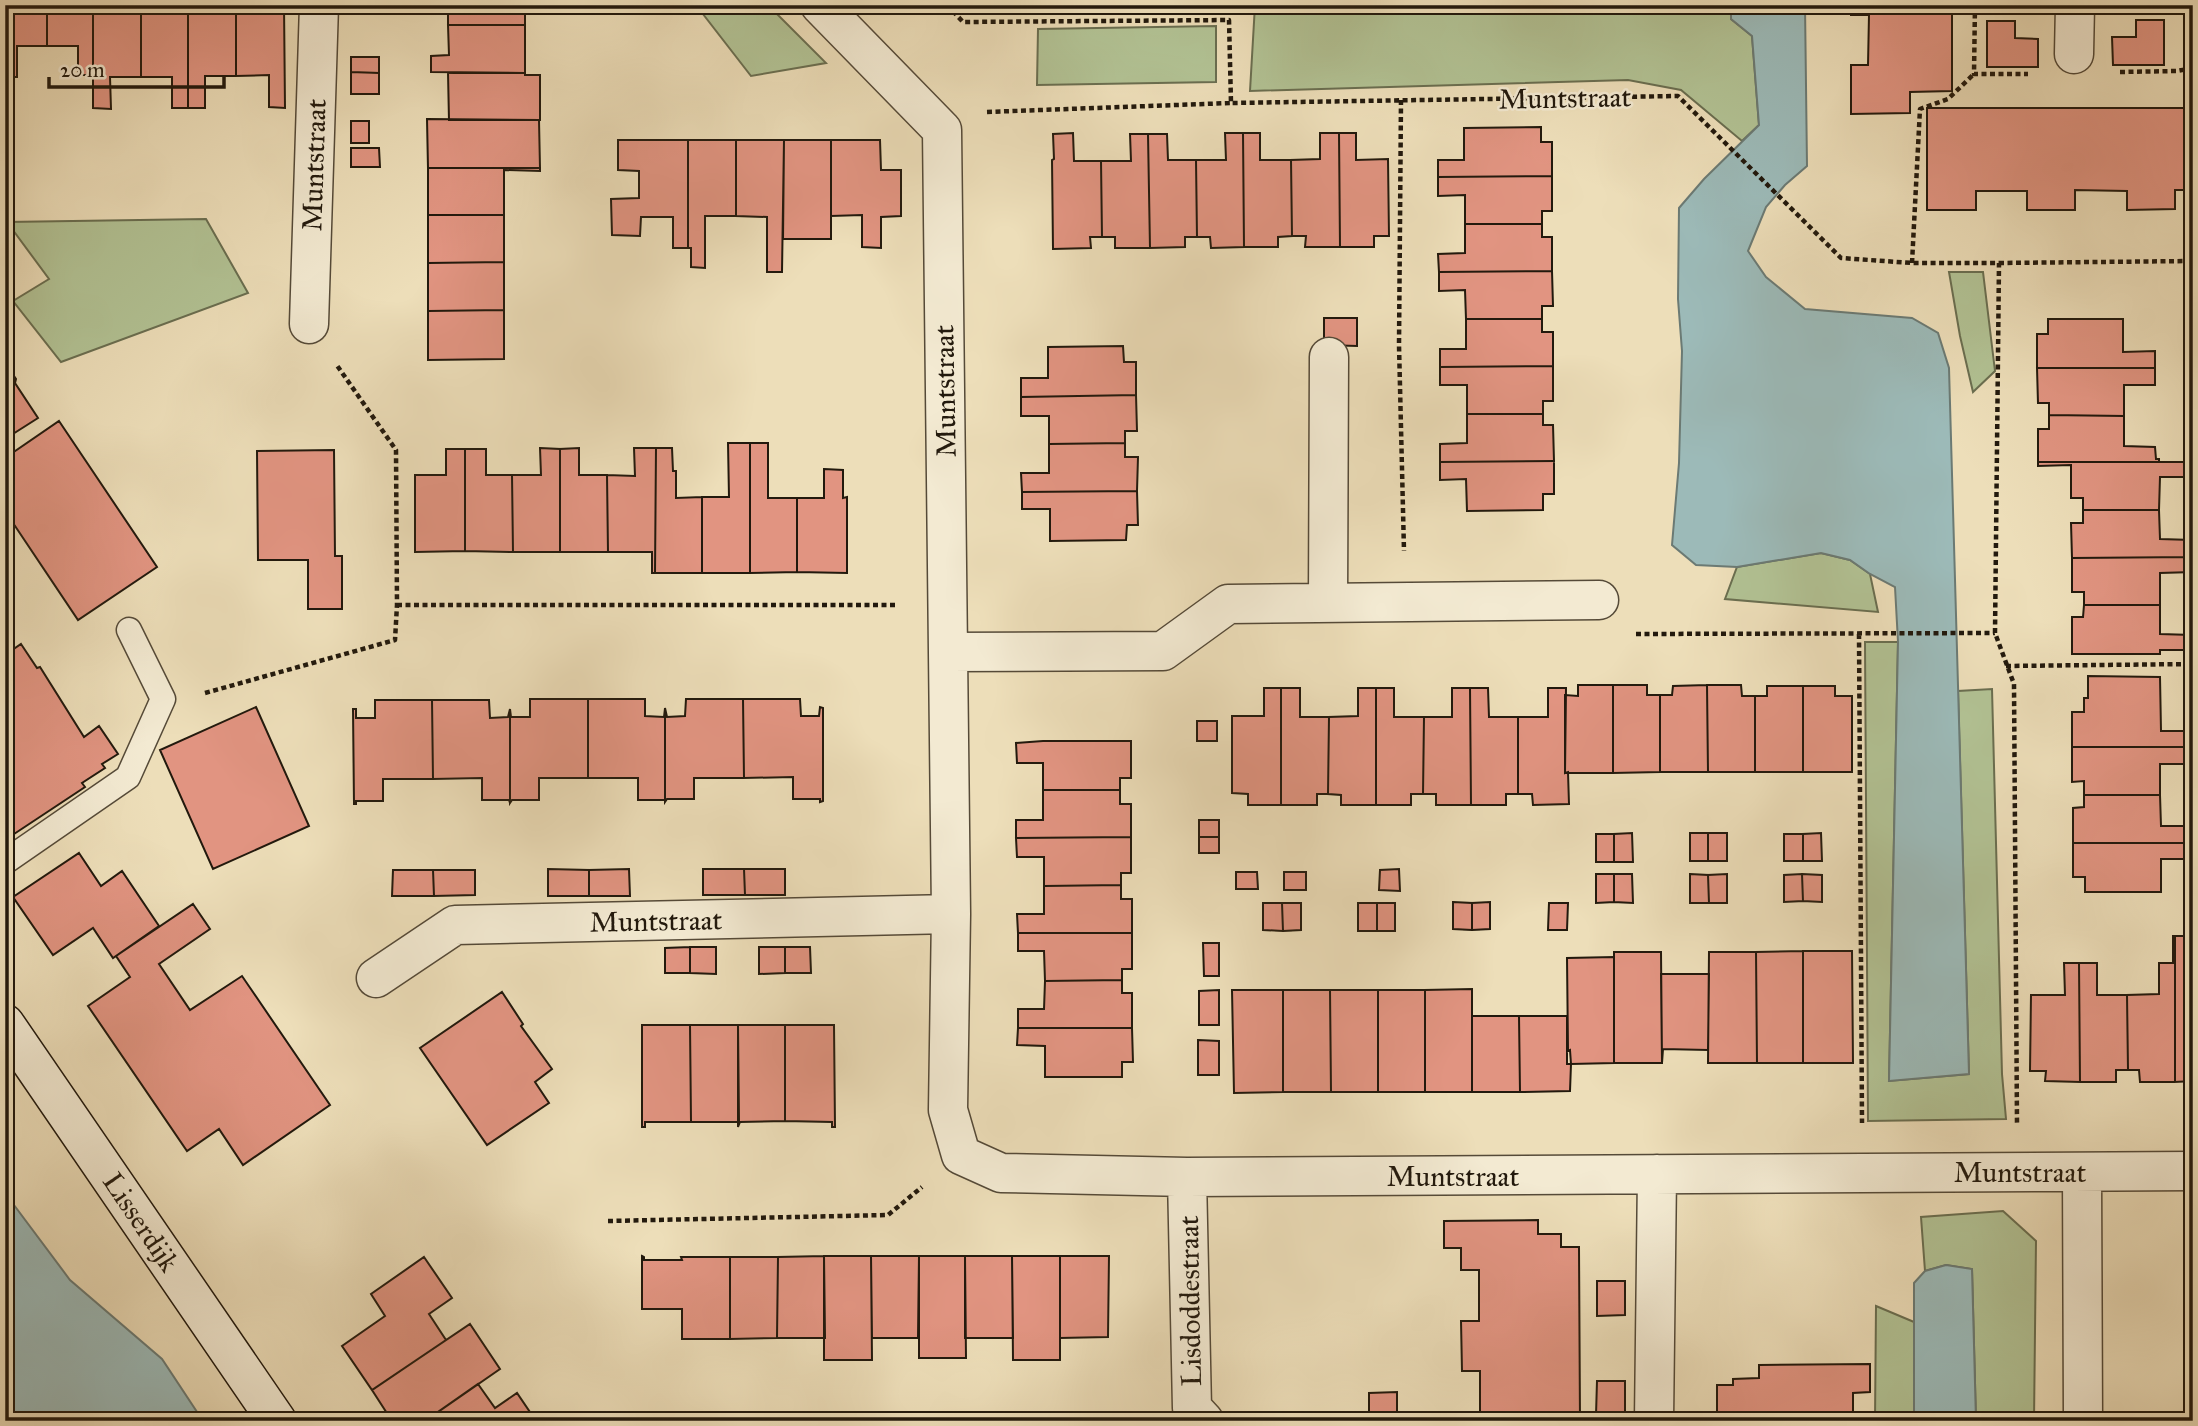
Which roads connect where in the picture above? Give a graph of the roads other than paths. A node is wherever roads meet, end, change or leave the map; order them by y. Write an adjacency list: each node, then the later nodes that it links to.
1 (319, 5): 5 (street, Muntstraat)
2 (820, 5): 10 (street, Muntstraat)
3 (2076, 5): 4 (street)
4 (2074, 54)
5 (309, 324)
6 (1329, 356): 8 (street)
7 (1600, 600): 8 (street)
8 (1328, 603): 10 (street)
9 (129, 630): 11 (lane)
10 (948, 652): 12 (street, Muntstraat)
11 (5, 862)
12 (951, 914): 13 (street, Muntstraat); 18 (street, Muntstraat)
13 (376, 978)
14 (5, 1024): 19 (street, Lisserdijk)
15 (2193, 1171): 16 (street, Muntstraat)
16 (2082, 1172): 17 (street, Muntstraat); 22 (street)
17 (1657, 1174): 18 (street, Muntstraat); 21 (street)
18 (1187, 1177): 20 (street, Lisdoddestraat)
19 (277, 1421)
20 (1204, 1421)
21 (1654, 1421)
22 (2083, 1421)

